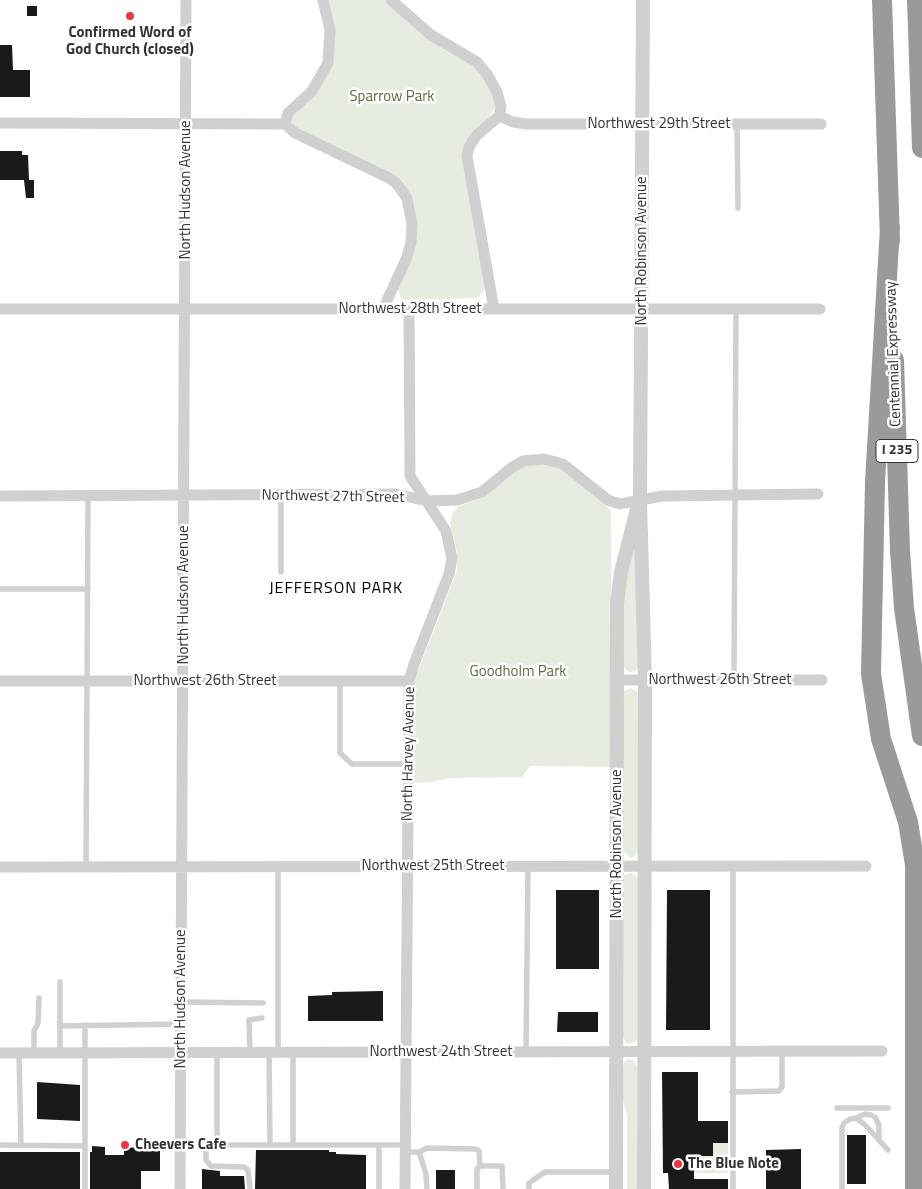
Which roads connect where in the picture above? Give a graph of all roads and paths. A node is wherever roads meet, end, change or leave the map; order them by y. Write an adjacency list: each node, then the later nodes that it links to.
1 (186, 0): 10 (street, North Hudson Avenue)
2 (323, 0): 11 (street)
3 (391, 0): 7 (street)
4 (643, 0): 9 (street, North Robinson Avenue)
5 (882, 0): 16 (highway, Centennial Expressway / I 235)
6 (917, 0): 14 (highway)
7 (499, 116): 9 (street, Northwest 29th Street); 21 (street)
8 (0, 123): 10 (street)
9 (643, 123): 12 (street, Northwest 29th Street); 19 (street, North Robinson Avenue)
10 (186, 124): 11 (street); 24 (street, North Hudson Avenue)
11 (285, 124): 17 (street)
12 (737, 124): 13 (street, Northwest 29th Street); 15 (lane)
13 (821, 124)
14 (922, 148)
15 (738, 208)
16 (890, 227): 45 (highway, Centennial Expressway / I 235); 114 (highway)
17 (383, 308): 18 (street, Northwest 28th Street); 24 (street, Northwest 28th Street)
18 (409, 308): 21 (street, Northwest 28th Street); 31 (street, North Harvey Avenue)
19 (641, 308): 21 (street, Northwest 28th Street); 22 (street, Northwest 28th Street); 32 (street, North Robinson Avenue)
20 (0, 309): 24 (street, Northwest 28th Street)
21 (494, 309)
22 (736, 309): 23 (street, Northwest 28th Street); 26 (lane)
23 (820, 309)
24 (185, 310): 29 (street, North Hudson Avenue)
25 (818, 494): 26 (street, Northwest 27th Street)
26 (735, 495): 32 (street, Northwest 27th Street); 38 (lane)
27 (0, 496): 28 (street, Northwest 27th Street)
28 (88, 496): 29 (street, Northwest 27th Street); 35 (lane)
29 (184, 496): 30 (street, Northwest 27th Street); 42 (street, North Hudson Avenue)
30 (281, 496): 31 (street, Northwest 27th Street); 33 (lane)
31 (427, 501): 32 (street, Northwest 27th Street); 44 (street, North Harvey Avenue)
32 (640, 502): 36 (street, North Robinson Avenue); 37 (street, North Robinson Avenue)
33 (281, 572)
34 (0, 589): 35 (lane)
35 (88, 589): 41 (lane)
36 (618, 680): 37 (street, Northwest 26th Street); 50 (street, North Robinson Avenue)
37 (645, 680): 38 (street, Northwest 26th Street); 51 (street, North Robinson Avenue)
38 (734, 680): 39 (street, Northwest 26th Street)
39 (822, 680)
40 (0, 681): 41 (street, Northwest 26th Street)
41 (88, 681): 42 (street, Northwest 26th Street); 55 (lane)
42 (183, 681): 43 (street, Northwest 26th Street); 56 (street, North Hudson Avenue)
43 (340, 681): 44 (street, Northwest 26th Street); 46 (lane)
44 (409, 681): 46 (street, North Harvey Avenue)
45 (922, 736)
46 (408, 764): 48 (street, North Harvey Avenue)
47 (278, 866): 48 (street, Northwest 25th Street); 56 (street, Northwest 25th Street); 73 (lane)
48 (407, 866): 49 (street, Northwest 25th Street); 75 (street, North Harvey Avenue)
49 (528, 866): 50 (street, Northwest 25th Street); 65 (lane)
50 (616, 866): 51 (street, Northwest 25th Street); 66 (street, North Robinson Avenue)
51 (644, 866): 52 (street, Northwest 25th Street); 67 (street, North Robinson Avenue)
52 (733, 866): 53 (street, Northwest 25th Street); 68 (lane)
53 (866, 866)
54 (0, 867): 55 (street, Northwest 25th Street)
55 (86, 867): 56 (street, Northwest 25th Street)
56 (182, 867): 59 (street, North Hudson Avenue)
57 (60, 982): 64 (lane)
58 (39, 998): 78 (lane)
59 (181, 1002): 60 (lane); 62 (street, North Hudson Avenue)
60 (263, 1003)
61 (262, 1018): 72 (lane)
62 (181, 1024): 63 (lane); 81 (street, North Hudson Avenue)
63 (84, 1025): 64 (lane); 80 (lane)
64 (60, 1026): 79 (lane)
65 (526, 1051): 66 (street, Northwest 24th Street); 75 (street, Northwest 24th Street)
66 (616, 1051): 67 (street, Northwest 24th Street); 100 (street, North Robinson Avenue)
67 (644, 1051): 68 (street, Northwest 24th Street); 111 (street, North Robinson Avenue)
68 (732, 1051): 69 (street, Northwest 24th Street); 82 (lane)
69 (782, 1051): 70 (street, Northwest 24th Street); 82 (lane)
70 (882, 1051)
71 (217, 1052): 72 (street, Northwest 24th Street); 81 (street, Northwest 24th Street); 89 (lane)
72 (250, 1052): 73 (street, Northwest 24th Street)
73 (274, 1052): 74 (street, Northwest 24th Street); 90 (lane)
74 (293, 1052): 75 (street, Northwest 24th Street); 91 (lane)
75 (406, 1052): 96 (street, North Harvey Avenue)
76 (0, 1053): 77 (street, Northwest 24th Street)
77 (19, 1053): 78 (street, Northwest 24th Street); 93 (lane)
78 (34, 1053): 79 (street, Northwest 24th Street)
79 (60, 1053): 80 (street, Northwest 24th Street)
80 (84, 1053): 81 (street, Northwest 24th Street); 94 (lane)
81 (181, 1053): 95 (street, North Hudson Avenue)
82 (732, 1092): 112 (lane)
83 (837, 1108): 84 (lane)
84 (888, 1108)
85 (856, 1118): 86 (lane); 86 (lane); 113 (lane)
86 (879, 1140): 97 (lane)
87 (0, 1145): 93 (lane)
88 (206, 1145): 89 (lane); 95 (lane); 103 (lane)
89 (217, 1145): 90 (lane)
90 (270, 1145): 91 (lane)
91 (293, 1145): 92 (lane)
92 (379, 1145): 96 (lane); 104 (lane)
93 (21, 1146): 94 (lane)
94 (85, 1146): 101 (lane)
95 (180, 1146): 102 (street, North Hudson Avenue)
96 (405, 1148): 98 (lane); 105 (street, North Harvey Avenue)
97 (888, 1150)
98 (419, 1152): 99 (lane); 106 (lane)
99 (480, 1166): 107 (lane); 108 (lane)
100 (616, 1172): 109 (lane); 110 (street, North Robinson Avenue)
101 (85, 1189)
102 (180, 1189)
103 (250, 1189)
104 (379, 1189)
105 (405, 1189)
106 (427, 1189)
107 (476, 1189)
108 (502, 1189)
109 (529, 1189)
110 (616, 1189)
111 (644, 1189)
112 (733, 1189)
113 (842, 1189)
114 (915, 1189)

